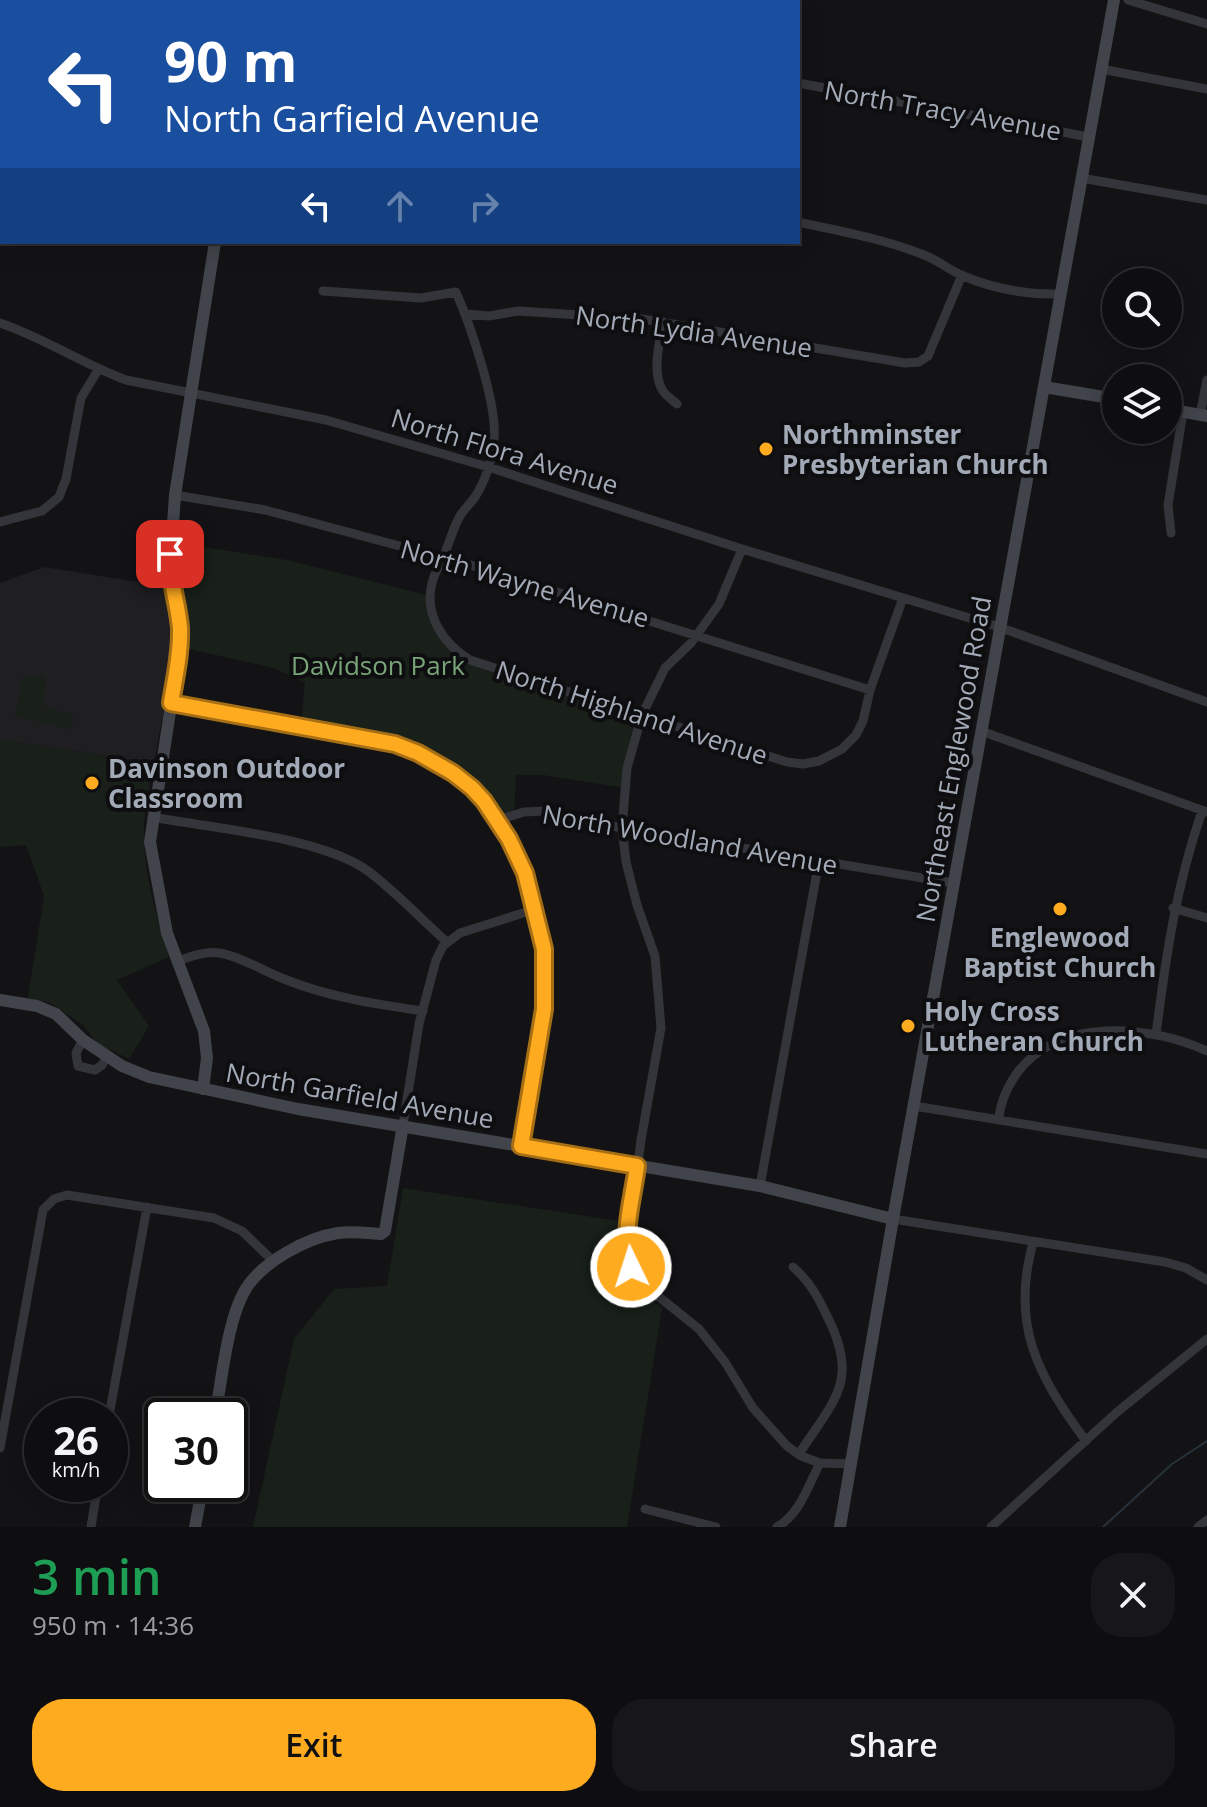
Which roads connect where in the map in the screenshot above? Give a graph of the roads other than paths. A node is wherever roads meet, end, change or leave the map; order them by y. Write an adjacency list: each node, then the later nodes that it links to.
1 (1114, 0): 4 (street, Northeast Englewood Road)
2 (1128, 0): 3 (street)
3 (1207, 24)
4 (1101, 69): 6 (street); 7 (street, Northeast Englewood Road)
5 (800, 83): 7 (street, North Tracy Avenue)
6 (1207, 89)
7 (1089, 137): 8 (street, Northeast Englewood Road)
8 (1081, 178): 9 (street); 14 (street, Northeast Englewood Road)
9 (1207, 200)
10 (800, 222): 12 (street)
11 (215, 244): 21 (street)
12 (962, 275): 14 (street); 16 (street, North Lydia Avenue)
13 (323, 291): 15 (street, North Highland Avenue)
14 (1059, 294): 20 (street, Northeast Englewood Road)
15 (465, 314): 16 (street, North Lydia Avenue); 26 (street, North Highland Avenue)
16 (663, 322): 23 (street)
17 (0, 323): 18 (street, North Flora Avenue)
18 (98, 370): 21 (street, North Flora Avenue); 28 (street)
19 (1207, 380): 25 (street)
20 (1044, 387): 22 (street); 33 (street, Northeast Englewood Road)
21 (193, 392): 26 (street, North Flora Avenue); 27 (street)
22 (1102, 397)
23 (677, 404)
24 (1183, 412): 25 (street); 29 (street)
25 (1204, 416)
26 (488, 467): 30 (street, North Flora Avenue); 31 (street, North Highland Avenue)
27 (175, 495): 31 (street, North Wayne Avenue); 37 (street)
28 (0, 522)
29 (1171, 533)
30 (742, 549): 32 (street, North Flora Avenue); 34 (street)
31 (443, 557): 34 (street, North Wayne Avenue); 38 (street, North Highland Avenue)
32 (903, 598): 33 (street, North Flora Avenue); 35 (street)
33 (999, 627): 36 (street); 39 (street, Northeast Englewood Road)
34 (697, 635): 35 (street, North Wayne Avenue); 38 (street)
35 (870, 690): 38 (street, North Highland Avenue)
36 (1207, 702)
37 (171, 703): 41 (street); 42 (street)
38 (642, 715): 43 (street)
39 (981, 731): 40 (street); 45 (street, Northeast Englewood Road)
40 (1205, 812): 46 (street)
41 (152, 817): 49 (street); 50 (street)
42 (498, 820): 43 (street, North Woodland Avenue); 47 (street)
43 (622, 828): 44 (street, North Woodland Avenue); 63 (street)
44 (819, 861): 45 (street, North Woodland Avenue); 64 (street)
45 (953, 883): 58 (street, Northeast Englewood Road)
46 (1173, 908): 48 (street); 53 (street)
47 (536, 909): 49 (street); 61 (street)
48 (1207, 918)
49 (447, 942): 52 (street)
50 (178, 961): 52 (street); 57 (street)
51 (0, 1000): 54 (street, North Garfield Avenue)
52 (423, 1011): 60 (street)
53 (1156, 1035): 55 (street); 59 (street)
54 (83, 1040): 56 (street, North Garfield Avenue); 56 (street)
55 (1207, 1051)
56 (107, 1056): 57 (street, North Garfield Avenue)
57 (203, 1089): 60 (street, North Garfield Avenue)
58 (914, 1106): 59 (street); 66 (street, Northeast Englewood Road)
59 (999, 1119): 62 (street)
60 (403, 1125): 61 (street, North Garfield Avenue); 68 (street)
61 (521, 1146): 63 (street, North Garfield Avenue)
62 (1207, 1154)
63 (637, 1166): 64 (street, North Garfield Avenue); 76 (street)
64 (760, 1186): 66 (street, North Garfield Avenue)
65 (147, 1207): 68 (street); 72 (street); 75 (street)
66 (893, 1219): 67 (street); 78 (street, Northeast Englewood Road)
67 (1033, 1243): 70 (street); 74 (street)
68 (272, 1260): 73 (street)
69 (793, 1267): 76 (street)
70 (1207, 1280)
71 (1207, 1339): 74 (street)
72 (112, 1398)
73 (218, 1398)
74 (1086, 1441): 88 (street)
75 (0, 1448)
76 (799, 1454): 77 (street)
77 (820, 1463): 78 (street); 86 (street)
78 (852, 1464): 87 (street, Northeast Englewood Road)
79 (95, 1502): 83 (street)
80 (200, 1502): 84 (street)
81 (645, 1509): 85 (street)
82 (1207, 1520): 89 (street)
83 (91, 1527)
84 (195, 1527)
85 (716, 1527)
86 (777, 1527)
87 (840, 1527)
88 (991, 1527)
89 (1198, 1527)

